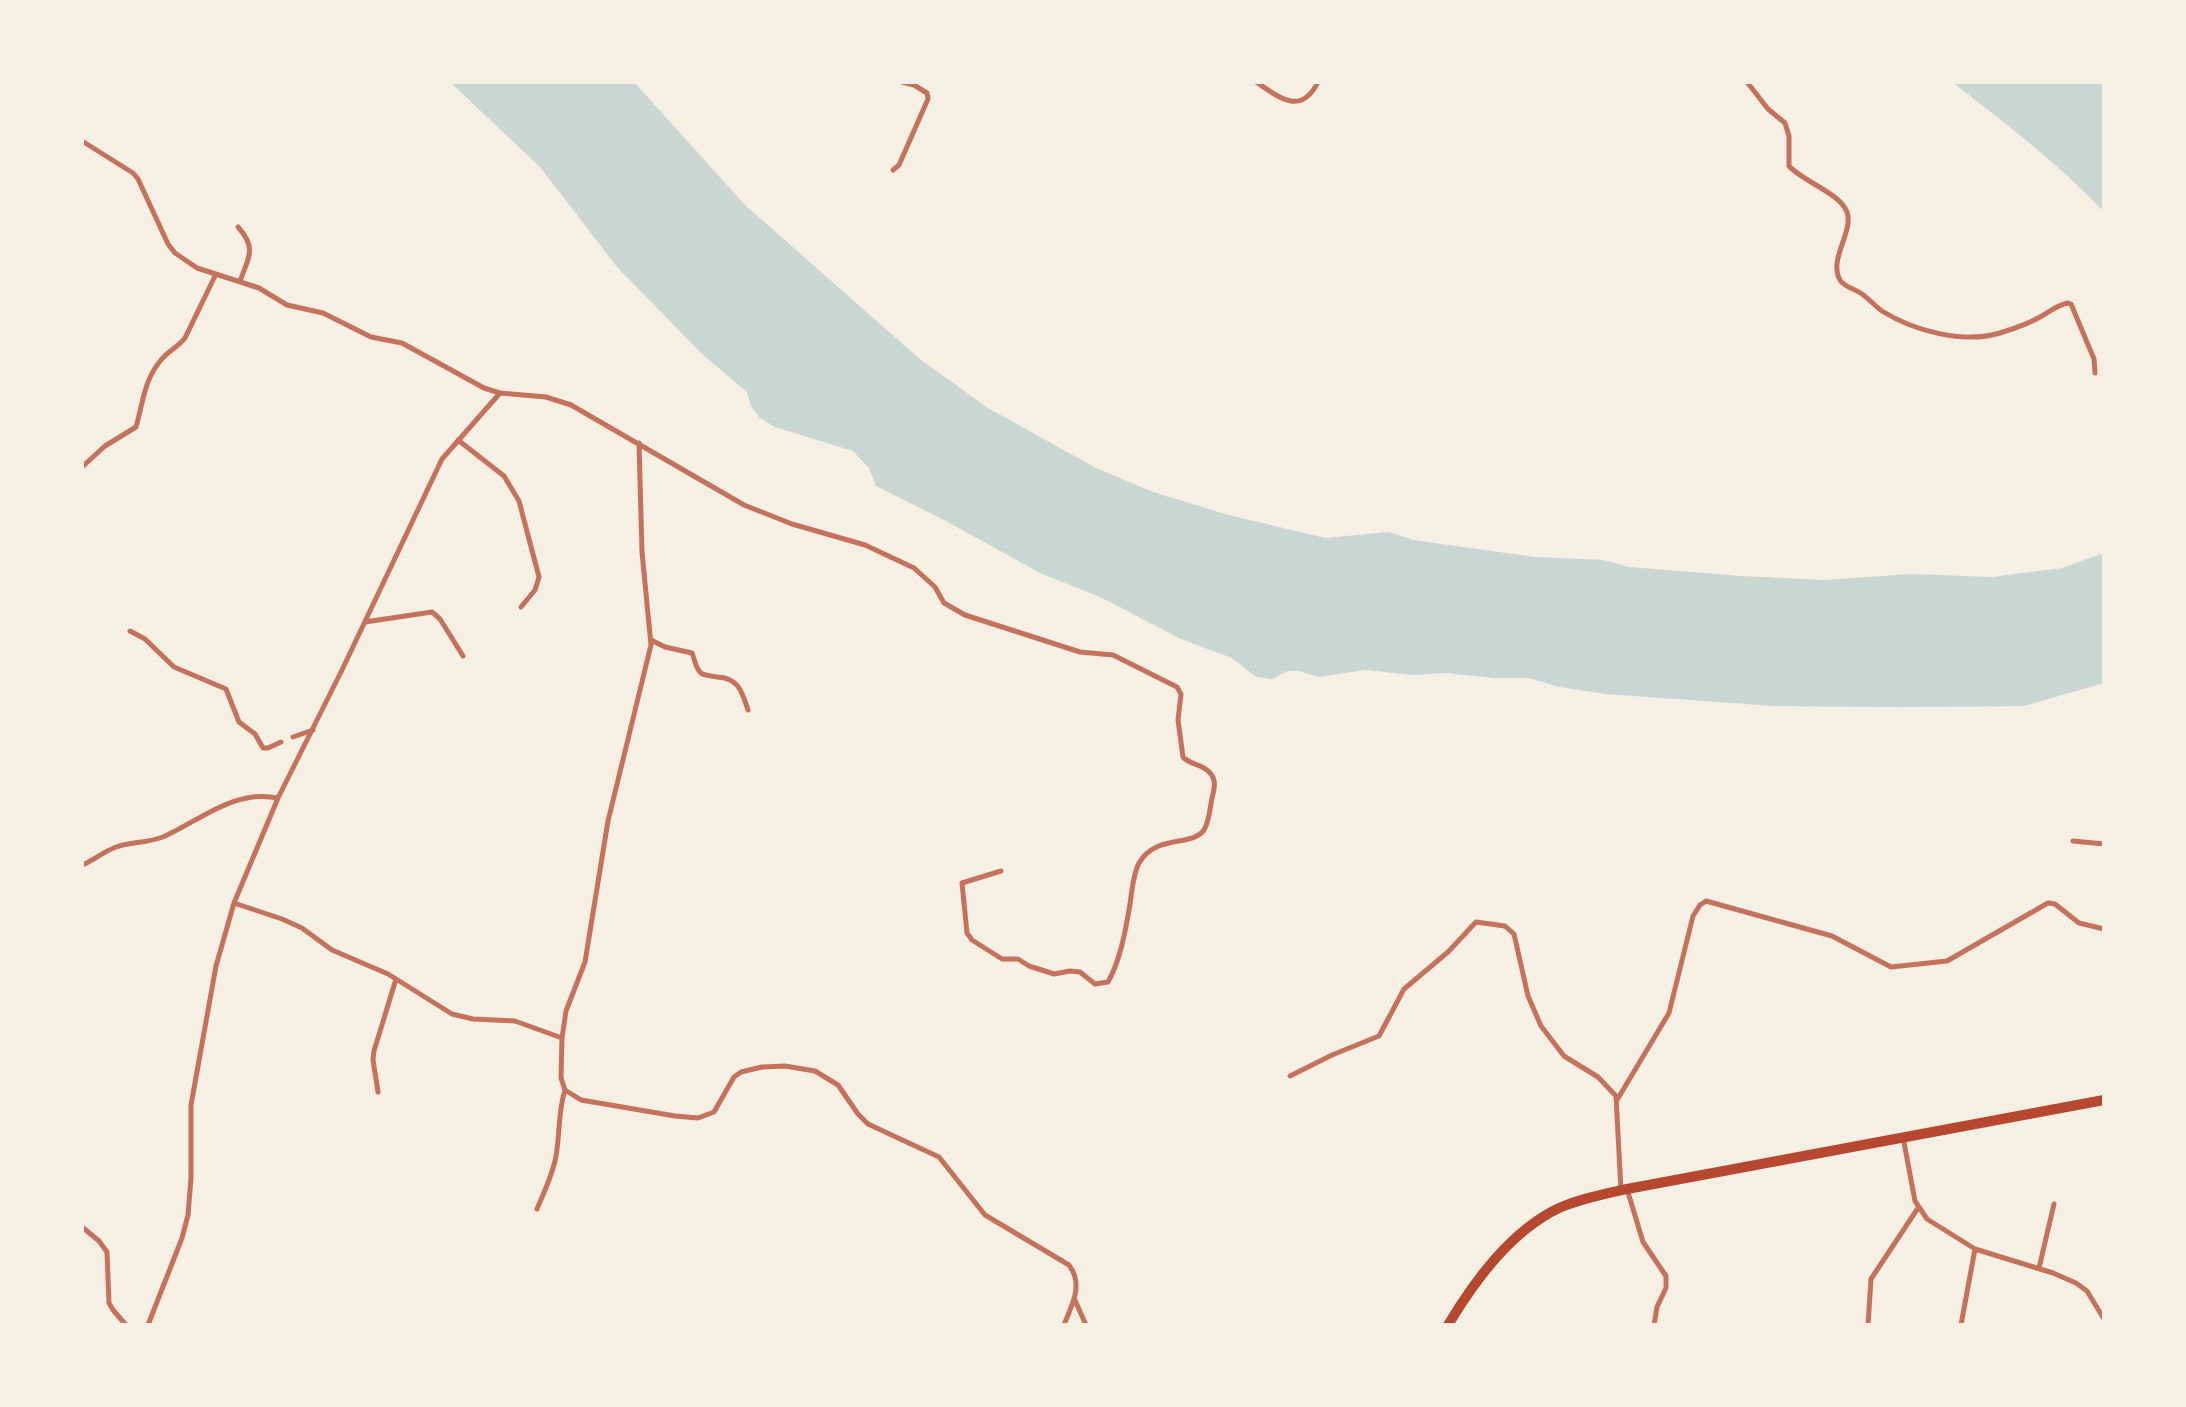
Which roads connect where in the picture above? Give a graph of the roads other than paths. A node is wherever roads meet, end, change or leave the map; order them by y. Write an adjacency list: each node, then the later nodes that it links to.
1 (902, 82): 6 (street)
2 (1256, 82): 3 (street)
3 (1318, 82)
4 (1747, 82): 10 (street)
5 (82, 141): 8 (street)
6 (894, 170)
7 (238, 227): 9 (street)
8 (215, 276): 9 (street); 14 (street)
9 (240, 281): 11 (street)
10 (2095, 373)
11 (500, 393): 12 (street); 13 (street)
12 (458, 440): 15 (street); 16 (street)
13 (639, 443): 18 (street); 28 (street)
14 (82, 467)
15 (521, 607)
16 (365, 622): 19 (street); 21 (street)
17 (130, 631): 23 (street)
18 (650, 640): 20 (street); 32 (street)
19 (463, 656)
20 (748, 710)
21 (313, 730): 22 (street); 24 (street)
22 (293, 737)
23 (281, 742)
24 (278, 798): 27 (street); 29 (street)
25 (2073, 841): 26 (street)
26 (2104, 844)
27 (82, 865)
28 (1001, 871)
29 (233, 903): 31 (street); 49 (street)
30 (2104, 929): 36 (street)
31 (396, 979): 32 (street); 35 (street)
32 (562, 1038): 34 (street)
33 (1290, 1076): 36 (street)
34 (565, 1090): 42 (street); 46 (street)
35 (378, 1092)
36 (1617, 1100): 39 (street)
37 (2104, 1100): 38 (highway)
38 (1903, 1137): 39 (highway); 41 (street)
39 (1624, 1189): 52 (highway); 53 (street)
40 (2054, 1204): 45 (street)
41 (1918, 1208): 44 (street); 54 (street)
42 (537, 1209)
43 (82, 1227): 48 (street)
44 (1975, 1249): 45 (street); 55 (street)
45 (2039, 1268): 47 (street)
46 (1074, 1298): 50 (street); 51 (street)
47 (2104, 1319)
48 (126, 1325)
49 (148, 1325)
50 (1064, 1325)
51 (1086, 1325)
52 (1448, 1325)
53 (1654, 1325)
54 (1868, 1325)
55 (1961, 1325)

